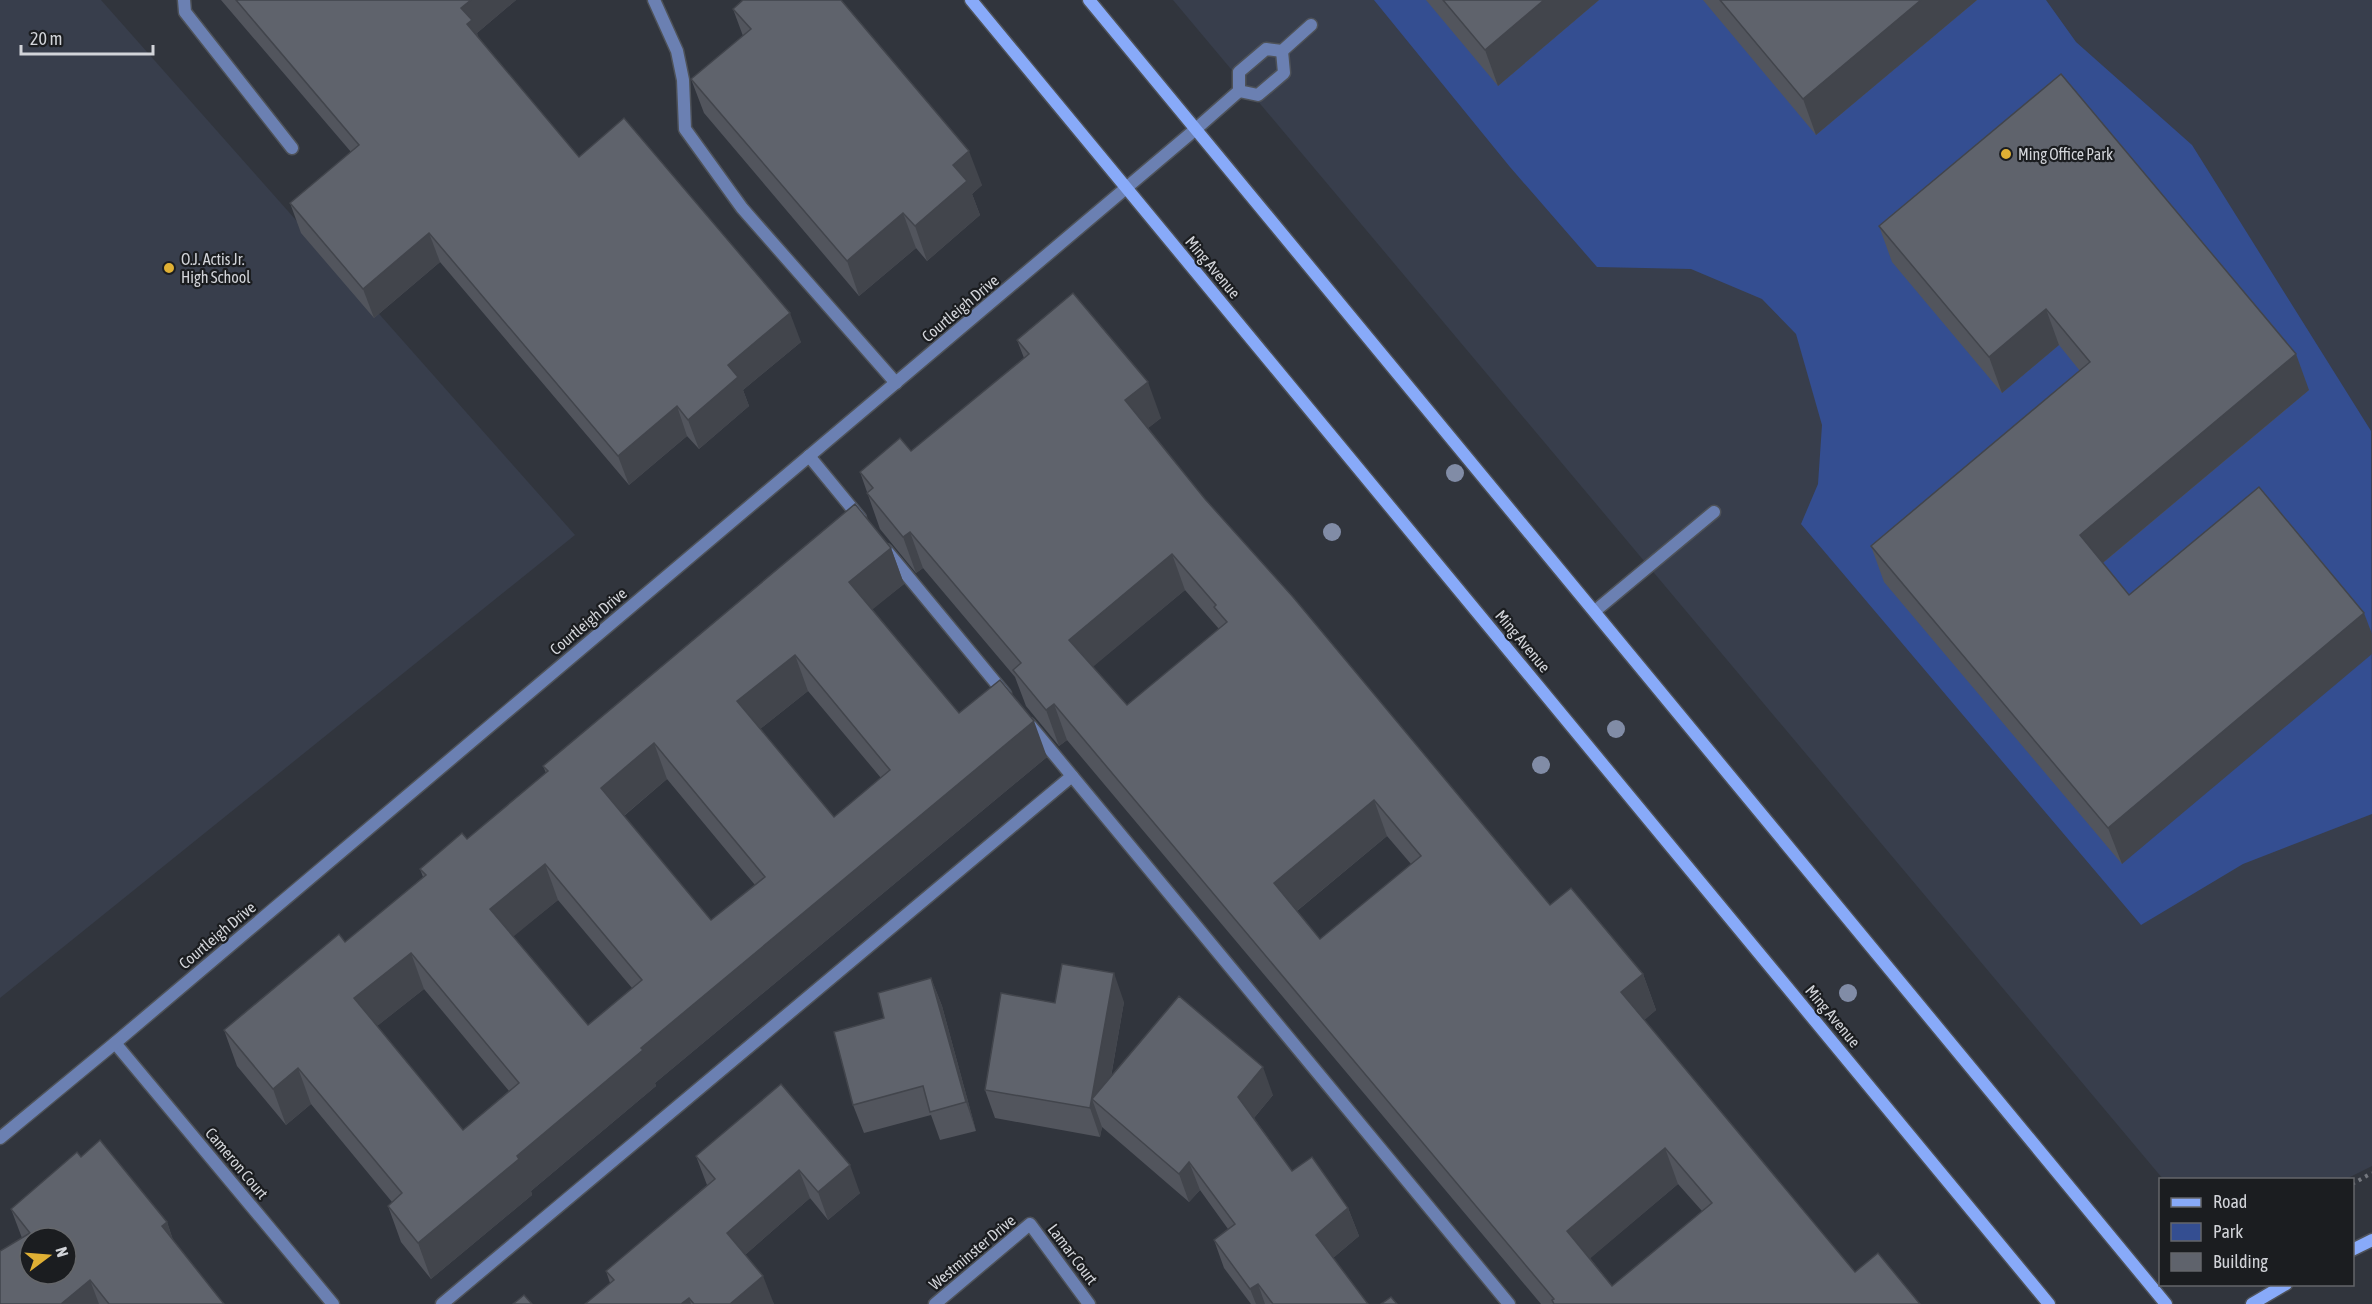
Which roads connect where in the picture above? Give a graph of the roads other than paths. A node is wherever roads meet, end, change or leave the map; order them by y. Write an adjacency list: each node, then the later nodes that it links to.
1 (184, 0): 9 (street)
2 (654, 0): 11 (street)
3 (971, 0): 10 (main road, Ming Avenue)
4 (1089, 0): 8 (main road)
5 (1311, 26): 6 (street)
6 (1282, 51): 7 (street); 7 (street)
7 (1239, 91): 8 (street, Courtleigh Drive)
8 (1197, 128): 10 (street, Courtleigh Drive); 14 (main road)
9 (292, 148)
10 (1127, 188): 11 (street, Courtleigh Drive); 27 (main road, Ming Avenue)
11 (896, 383): 12 (street, Courtleigh Drive)
12 (809, 456): 15 (street); 16 (street, Courtleigh Drive)
13 (1714, 512): 14 (street)
14 (1595, 612): 28 (main road)
15 (1072, 776): 23 (street); 26 (street)
16 (115, 1043): 17 (street, Courtleigh Drive); 22 (street, Cameron Court)
17 (0, 1138)
18 (1030, 1224): 24 (street, Westminster Drive); 25 (street, Lamar Court)
19 (2372, 1240): 20 (main road)
20 (2354, 1249)
21 (2283, 1286): 29 (main road)
22 (333, 1304)
23 (442, 1304)
24 (935, 1304)
25 (1089, 1304)
26 (1509, 1304)
27 (2049, 1304)
28 (2166, 1304)
29 (2252, 1304)

